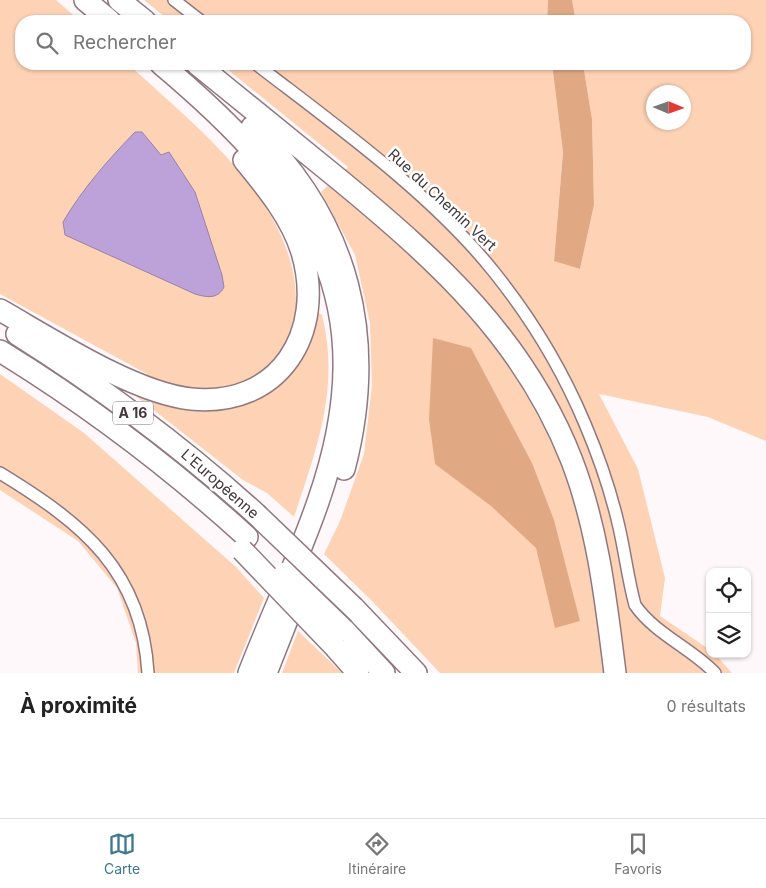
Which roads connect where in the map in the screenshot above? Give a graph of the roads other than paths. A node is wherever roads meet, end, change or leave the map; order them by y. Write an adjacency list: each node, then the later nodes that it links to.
1 (84, 0): 5 (highway); 6 (highway)
2 (111, 0): 7 (highway)
3 (119, 0): 8 (highway)
4 (174, 0): 9 (street)
5 (99, 15)
6 (103, 15)
7 (128, 15)
8 (138, 15)
9 (193, 15)
10 (155, 70): 15 (highway)
11 (167, 70): 21 (highway)
12 (190, 70): 22 (highway)
13 (205, 70): 26 (highway)
14 (264, 70): 27 (street, Rue du Chemin Vert)
15 (0, 310)
16 (0, 324): 25 (highway, L'Européenne / A 16, bridge)
17 (0, 351): 19 (highway, bridge)
18 (0, 473): 20 (street)
19 (340, 639): 23 (highway); 24 (highway)
20 (148, 673)
21 (249, 673)
22 (266, 673)
23 (358, 673)
24 (384, 673)
25 (416, 673)
26 (615, 673)
27 (715, 673)

